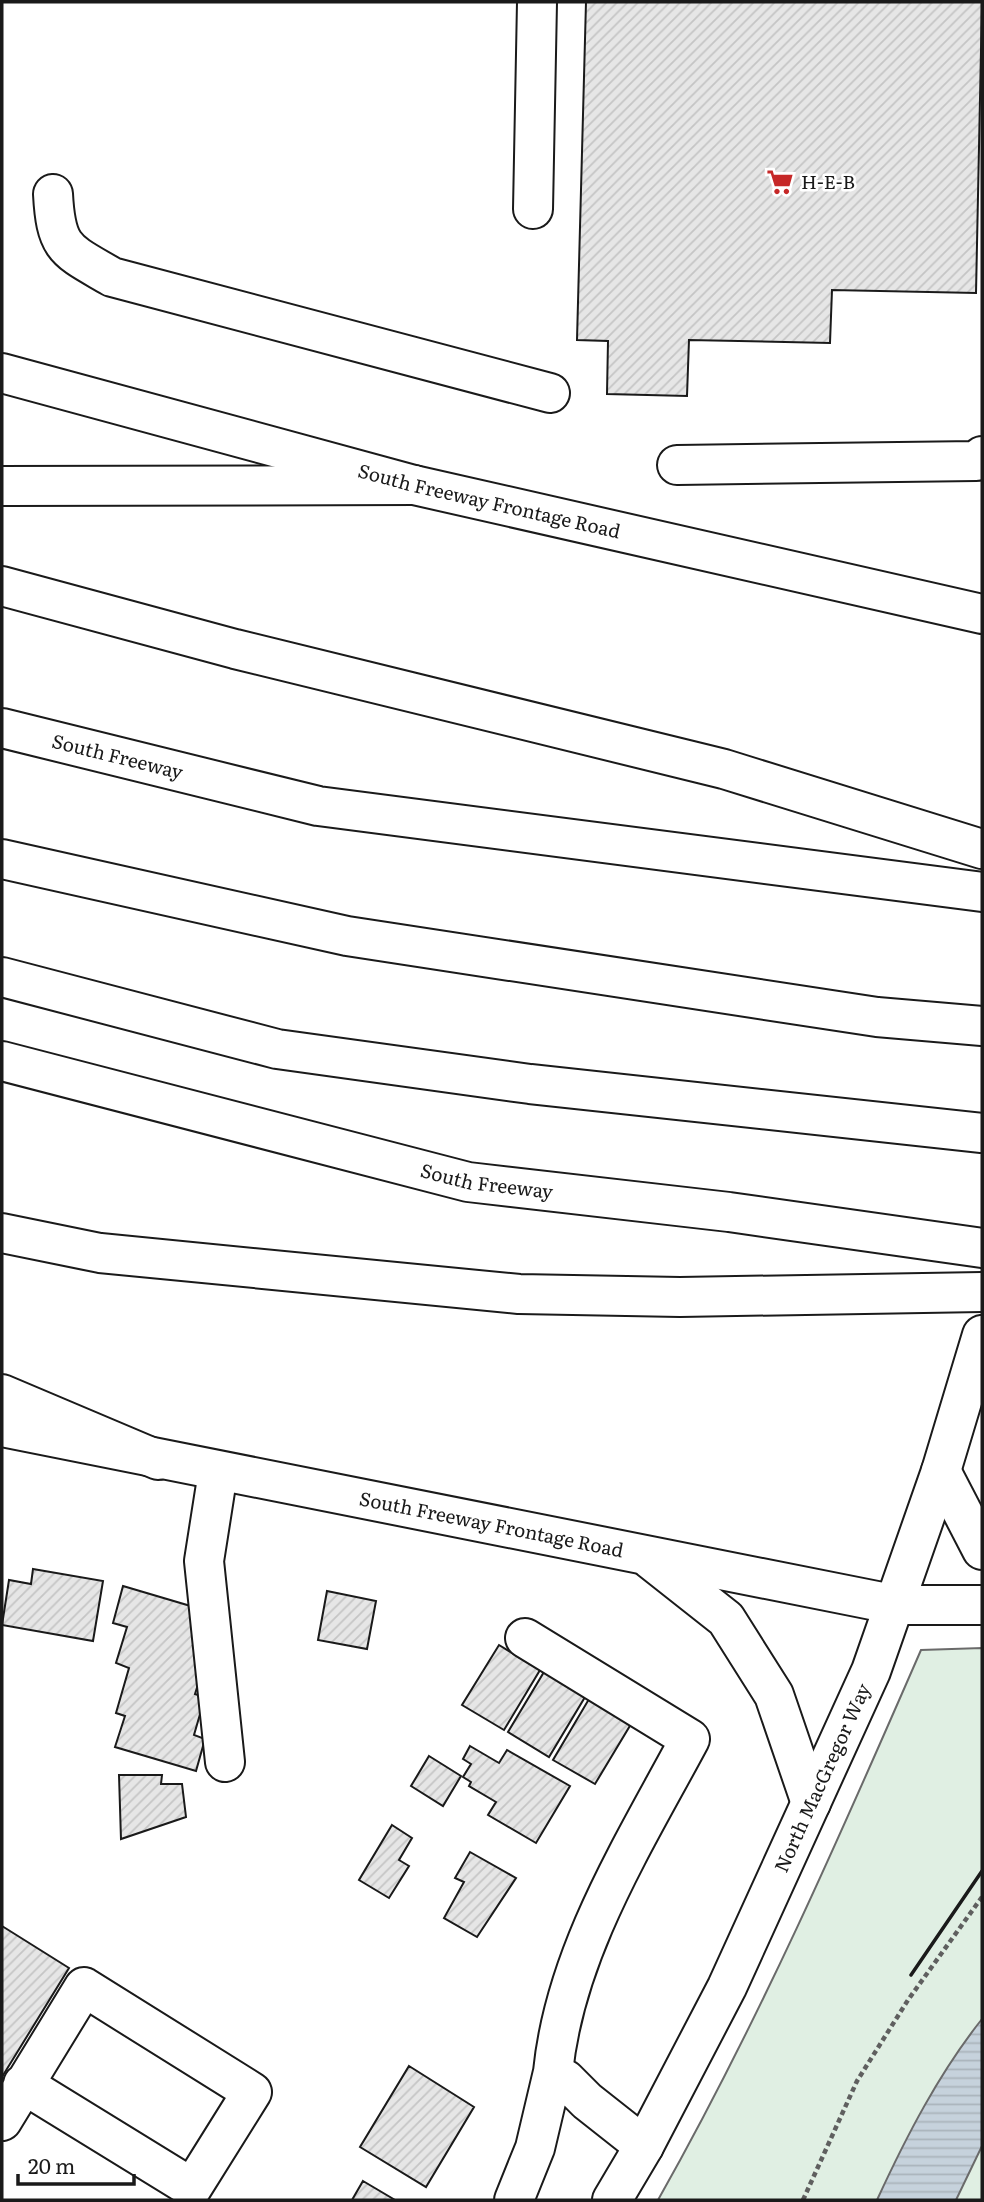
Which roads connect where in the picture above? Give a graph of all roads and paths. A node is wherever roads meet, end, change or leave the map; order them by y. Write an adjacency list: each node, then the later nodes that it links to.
1 (537, 2): 3 (main road)
2 (53, 194): 5 (main road)
3 (533, 209)
4 (2, 373): 8 (main road, South Freeway Frontage Road)
5 (550, 393)
6 (982, 456): 7 (main road)
7 (677, 465)
8 (414, 485): 9 (main road); 11 (main road, South Freeway Frontage Road)
9 (2, 486)
10 (2, 586): 13 (main road)
11 (982, 614)
12 (2, 728): 15 (main road, South Freeway)
13 (982, 849)
14 (2, 859): 17 (main road)
15 (982, 892)
16 (2, 977): 19 (main road)
17 (982, 1026)
18 (2, 1061): 21 (main road, South Freeway)
19 (982, 1133)
20 (2, 1233): 22 (main road)
21 (982, 1248)
22 (982, 1292)
23 (982, 1335): 27 (main road, North MacGregor Way)
24 (2, 1394): 26 (main road)
25 (2, 1427): 26 (main road, South Freeway Frontage Road)
26 (158, 1460): 28 (main road, South Freeway Frontage Road)
27 (942, 1471): 29 (main road); 31 (main road, North MacGregor Way)
28 (218, 1472): 30 (main road, South Freeway Frontage Road); 34 (main road)
29 (982, 1549)
30 (642, 1553): 31 (main road, South Freeway Frontage Road); 35 (main road)
31 (897, 1605): 32 (main road, South Freeway Frontage Road); 35 (main road, North MacGregor Way)
32 (982, 1605)
33 (525, 1638): 37 (main road)
34 (225, 1762)
35 (811, 1803): 40 (main road, North MacGregor Way)
36 (982, 1897): 43 (path)
37 (553, 2072): 40 (main road); 41 (main road)
38 (23, 2084): 38 (main road); 39 (main road)
39 (2, 2121)
40 (644, 2146): 42 (main road, North MacGregor Way)
41 (513, 2200)
42 (612, 2200)
43 (803, 2200)

